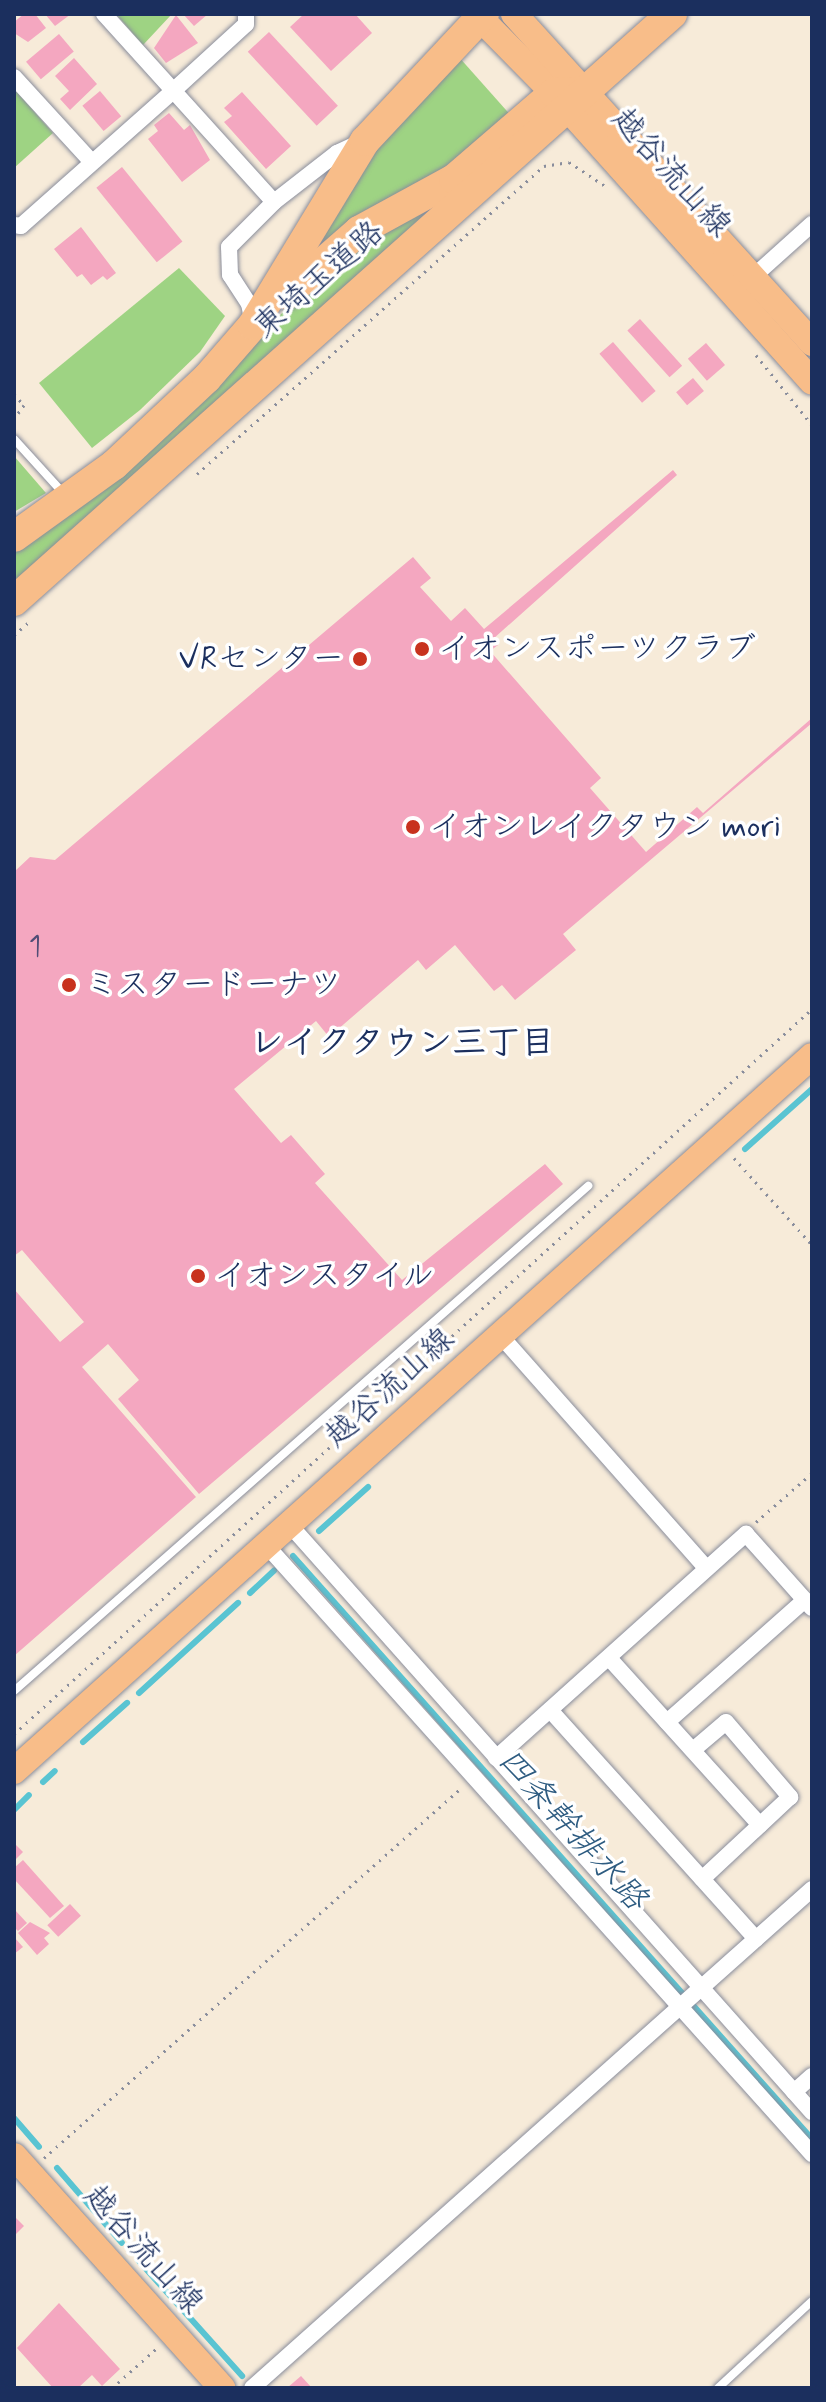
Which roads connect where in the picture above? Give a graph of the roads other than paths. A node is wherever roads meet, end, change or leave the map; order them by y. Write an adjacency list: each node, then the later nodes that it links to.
1 (104, 14): 7 (street)
2 (246, 14): 7 (street)
3 (514, 14): 8 (main road, 越谷流山線)
4 (672, 14): 8 (highway, 東埼玉道路)
5 (486, 15): 8 (main road, 越谷流山線); 9 (highway, 東埼玉道路)
6 (14, 77): 10 (street)
7 (173, 91): 10 (street); 11 (street)
8 (569, 98): 14 (main road, 越谷流山線); 15 (highway); 17 (main road, 越谷流山線); 21 (highway, 東埼玉道路)
9 (365, 141): 11 (street); 15 (highway, 東埼玉道路)
10 (92, 162): 13 (street)
11 (274, 202): 15 (street)
12 (812, 224): 14 (street)
13 (14, 225)
14 (754, 276): 16 (main road, 越谷流山線)
15 (253, 325): 19 (highway, 東埼玉道路)
16 (812, 343)
17 (812, 382)
18 (14, 439): 19 (lane)
19 (70, 500): 20 (highway, 東埼玉道路)
20 (14, 537)
21 (26, 608)
22 (812, 1056): 24 (main road, 越谷流山線)
23 (588, 1186): 30 (lane)
24 (500, 1335): 25 (main road, 越谷流山線); 27 (street)
25 (289, 1524): 26 (main road, 越谷流山線); 34 (street)
26 (266, 1545): 35 (main road, 越谷流山線); 40 (street)
27 (706, 1568): 28 (street); 29 (street)
28 (808, 1604): 32 (street)
29 (609, 1658): 31 (street); 32 (street)
30 (14, 1691)
31 (550, 1710): 34 (street); 37 (street)
32 (667, 1722): 33 (street)
33 (693, 1750): 36 (street); 36 (street)
34 (496, 1758): 40 (street)
35 (14, 1771)
36 (760, 1825): 37 (street)
37 (702, 1879): 39 (street)
38 (812, 1889): 39 (street)
39 (756, 1939): 40 (street)
40 (690, 1998): 42 (street); 44 (street); 48 (street)
41 (812, 2076): 42 (street)
42 (794, 2092): 43 (street)
43 (812, 2112)
44 (812, 2154)
45 (21, 2164): 47 (main road, 越谷流山線)
46 (812, 2301): 49 (lane)
47 (222, 2388)
48 (252, 2388)
49 (718, 2388)

